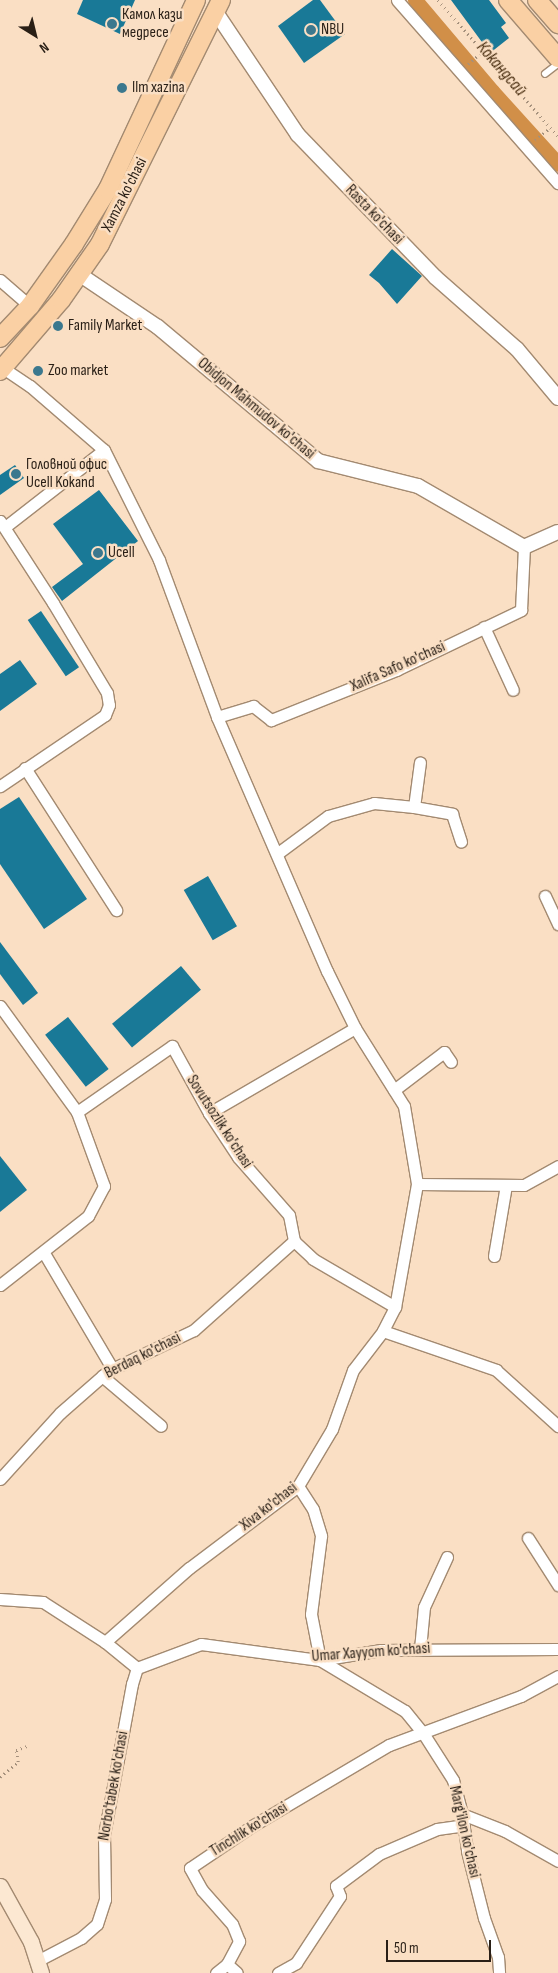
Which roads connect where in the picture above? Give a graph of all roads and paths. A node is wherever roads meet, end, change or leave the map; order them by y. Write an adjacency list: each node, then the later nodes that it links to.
1 (196, 0): 19 (main road, Xamza ko'chasi)
2 (397, 0): 16 (street)
3 (438, 0): 8 (path)
4 (508, 0): 9 (main road)
5 (537, 0): 7 (main road)
6 (218, 5): 17 (main road, Xamza ko'chasi); 22 (street, Rasta ko'chasi)
7 (558, 24)
8 (482, 52): 11 (path); 13 (path)
9 (558, 58)
10 (558, 64): 12 (lane)
11 (464, 68)
12 (545, 74)
13 (550, 128): 14 (path); 15 (path)
14 (558, 136)
15 (530, 144)
16 (558, 183)
17 (79, 274): 21 (main road, Xamza ko'chasi); 26 (street, Obidjon Mahmudov ko'chasi)
18 (0, 280): 19 (street)
19 (30, 306): 20 (main road, Xamza ko'chasi)
20 (0, 338)
21 (2, 370): 23 (street)
22 (558, 398)
23 (104, 450): 24 (street); 29 (street, Xiva ko'chasi)
24 (2, 524): 31 (street)
25 (558, 532): 26 (street)
26 (524, 547): 27 (street, Xalifa Safo ko'chasi)
27 (484, 627): 28 (street); 29 (street, Xalifa Safo ko'chasi)
28 (512, 690)
29 (217, 717): 35 (street, Xiva ko'chasi)
30 (420, 762): 33 (street)
31 (26, 768): 32 (street); 37 (street)
32 (0, 786)
33 (414, 806): 34 (street); 35 (street)
34 (462, 842)
35 (278, 853): 40 (street, Xiva ko'chasi)
36 (545, 896): 38 (street)
37 (116, 910)
38 (558, 924)
39 (0, 1006): 43 (street)
40 (355, 1028): 42 (street, Xiva ko'chasi); 44 (street)
41 (451, 1062): 42 (street)
42 (394, 1090): 46 (street, Xiva ko'chasi)
43 (77, 1112): 44 (street, Sovutsozlik ko'chasi); 49 (street)
44 (209, 1113): 48 (street, Sovutsozlik ko'chasi)
45 (558, 1166): 47 (street)
46 (417, 1184): 47 (street); 52 (street, Xiva ko'chasi)
47 (506, 1185): 50 (street)
48 (294, 1241): 52 (street); 54 (street, Berdaq ko'chasi)
49 (44, 1253): 51 (street); 54 (street)
50 (494, 1256)
51 (0, 1285)
52 (396, 1307): 53 (street, Xiva ko'chasi)
53 (383, 1331): 57 (street); 59 (street, Xiva ko'chasi)
54 (112, 1368): 55 (street, Berdaq ko'chasi)
55 (102, 1376): 56 (street); 58 (street, Berdaq ko'chasi)
56 (161, 1426)
57 (558, 1426)
58 (0, 1479)
59 (298, 1486): 64 (street, Xiva ko'chasi); 67 (street)
60 (528, 1538): 62 (street)
61 (447, 1557): 65 (street)
62 (558, 1586)
63 (0, 1599): 64 (street)
64 (105, 1642): 68 (street)
65 (420, 1649): 66 (street, Umar Xayyom ko'chasi); 67 (street, Umar Xayyom ko'chasi)
66 (558, 1649)
67 (320, 1660): 68 (street, Umar Xayyom ko'chasi); 70 (street, Marg'ilon ko'chasi)
68 (137, 1668): 77 (street, Norbo'tabek ko'chasi)
69 (558, 1676): 70 (street)
70 (422, 1733): 73 (street, Marg'ilon ko'chasi); 76 (street, Tinchlik ko'chasi)
71 (27, 1746): 72 (path)
72 (0, 1777)
73 (463, 1820): 74 (street); 80 (street); 81 (street, Marg'ilon ko'chasi)
74 (558, 1861)
75 (0, 1886): 77 (main road)
76 (227, 1964): 78 (street, Tinchlik ko'chasi); 79 (street)
77 (39, 1967)
78 (216, 1973)
79 (237, 1973)
80 (278, 1973)
81 (500, 1973)

